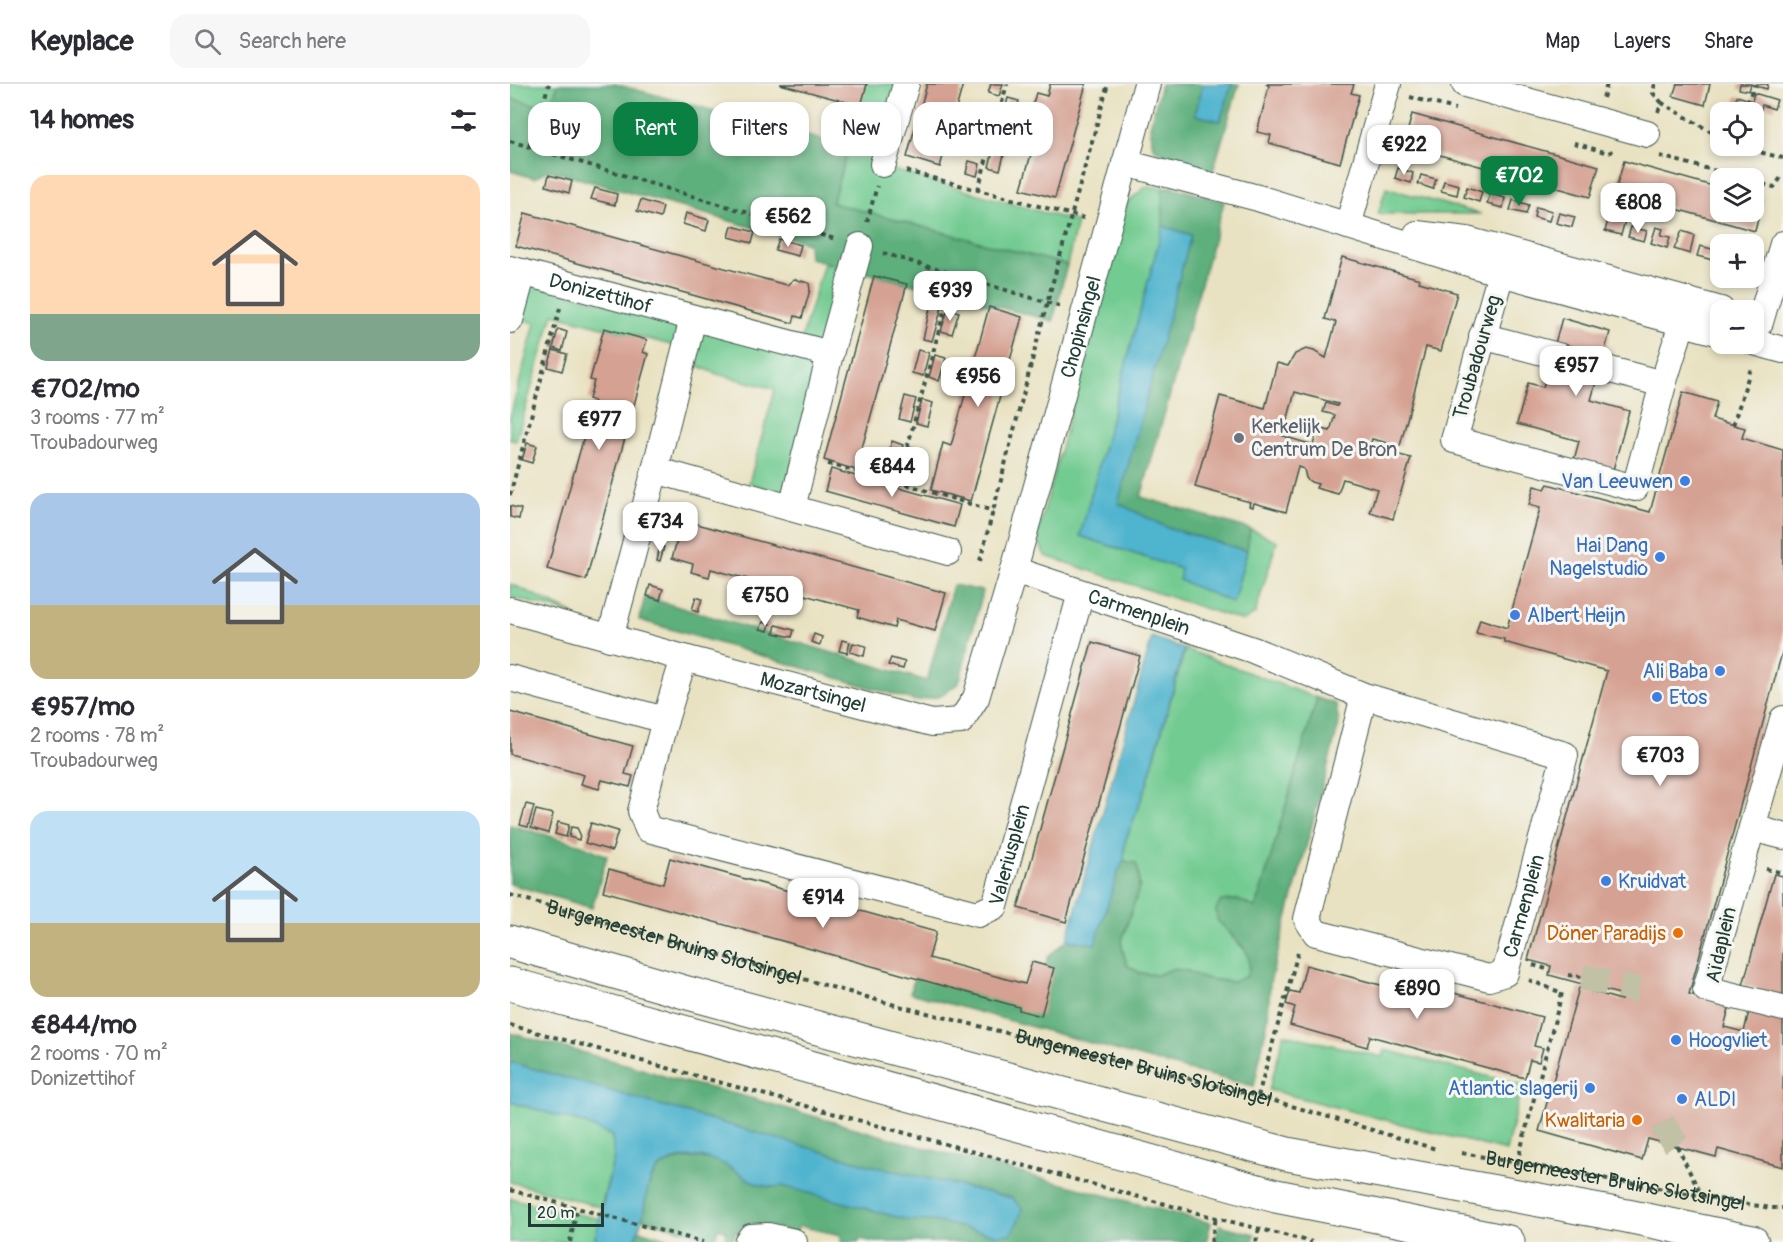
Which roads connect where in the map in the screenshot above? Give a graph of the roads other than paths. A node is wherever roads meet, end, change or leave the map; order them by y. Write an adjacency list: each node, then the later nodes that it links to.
1 (906, 84): 7 (street)
2 (1147, 84): 6 (street, Chopinsingel)
3 (1388, 84): 8 (street)
4 (1465, 84): 5 (street)
5 (1647, 134)
6 (1125, 163): 8 (street, Troubadourweg); 28 (street, Chopinsingel)
7 (883, 164)
8 (1348, 225): 11 (street, Troubadourweg); 13 (street, Troubadourweg)
9 (1783, 244): 18 (street)
10 (860, 246): 23 (street)
11 (1525, 257): 13 (street, Troubadourweg); 15 (street, Troubadourweg)
12 (517, 270): 16 (street, Donizettihof); 17 (street)
13 (1501, 273): 15 (street, Troubadourweg); 20 (street, Troubadourweg)
14 (1710, 311): 15 (street, Troubadourweg)
15 (1686, 312): 19 (street, Troubadourweg); 24 (street, Troubadourweg)
16 (693, 318): 23 (street, Donizettihof); 25 (street)
17 (510, 320)
18 (1764, 322)
19 (1710, 327)
20 (1482, 336): 24 (street); 24 (street, Troubadourweg)
21 (1764, 336): 22 (street)
22 (1783, 350)
23 (830, 354): 26 (street)
24 (1663, 384)
25 (655, 470): 26 (street); 31 (street)
26 (792, 508): 27 (street)
27 (948, 552)
28 (1014, 570): 29 (street, Carmenplein); 32 (street, Mozartsingel)
29 (1082, 592): 34 (street, Carmenplein); 36 (street, Valeriusplein)
30 (510, 610): 31 (street, Mozartsingel)
31 (610, 638): 32 (street, Mozartsingel)
32 (684, 658): 36 (street, Valeriusplein)
33 (510, 678): 36 (street)
34 (1364, 696): 34 (street, Carmenplein)
35 (1783, 719): 37 (street, Aïdaplein)
36 (664, 720)
37 (1752, 828): 38 (street); 41 (street, Aïdaplein)
38 (1783, 836)
39 (510, 942): 45 (main road, Burgemeester Bruins Slotsingel)
40 (510, 984): 44 (main road)
41 (1783, 1008)
42 (749, 1239): 43 (street)
43 (794, 1242)
44 (1508, 1242)
45 (1752, 1242)

